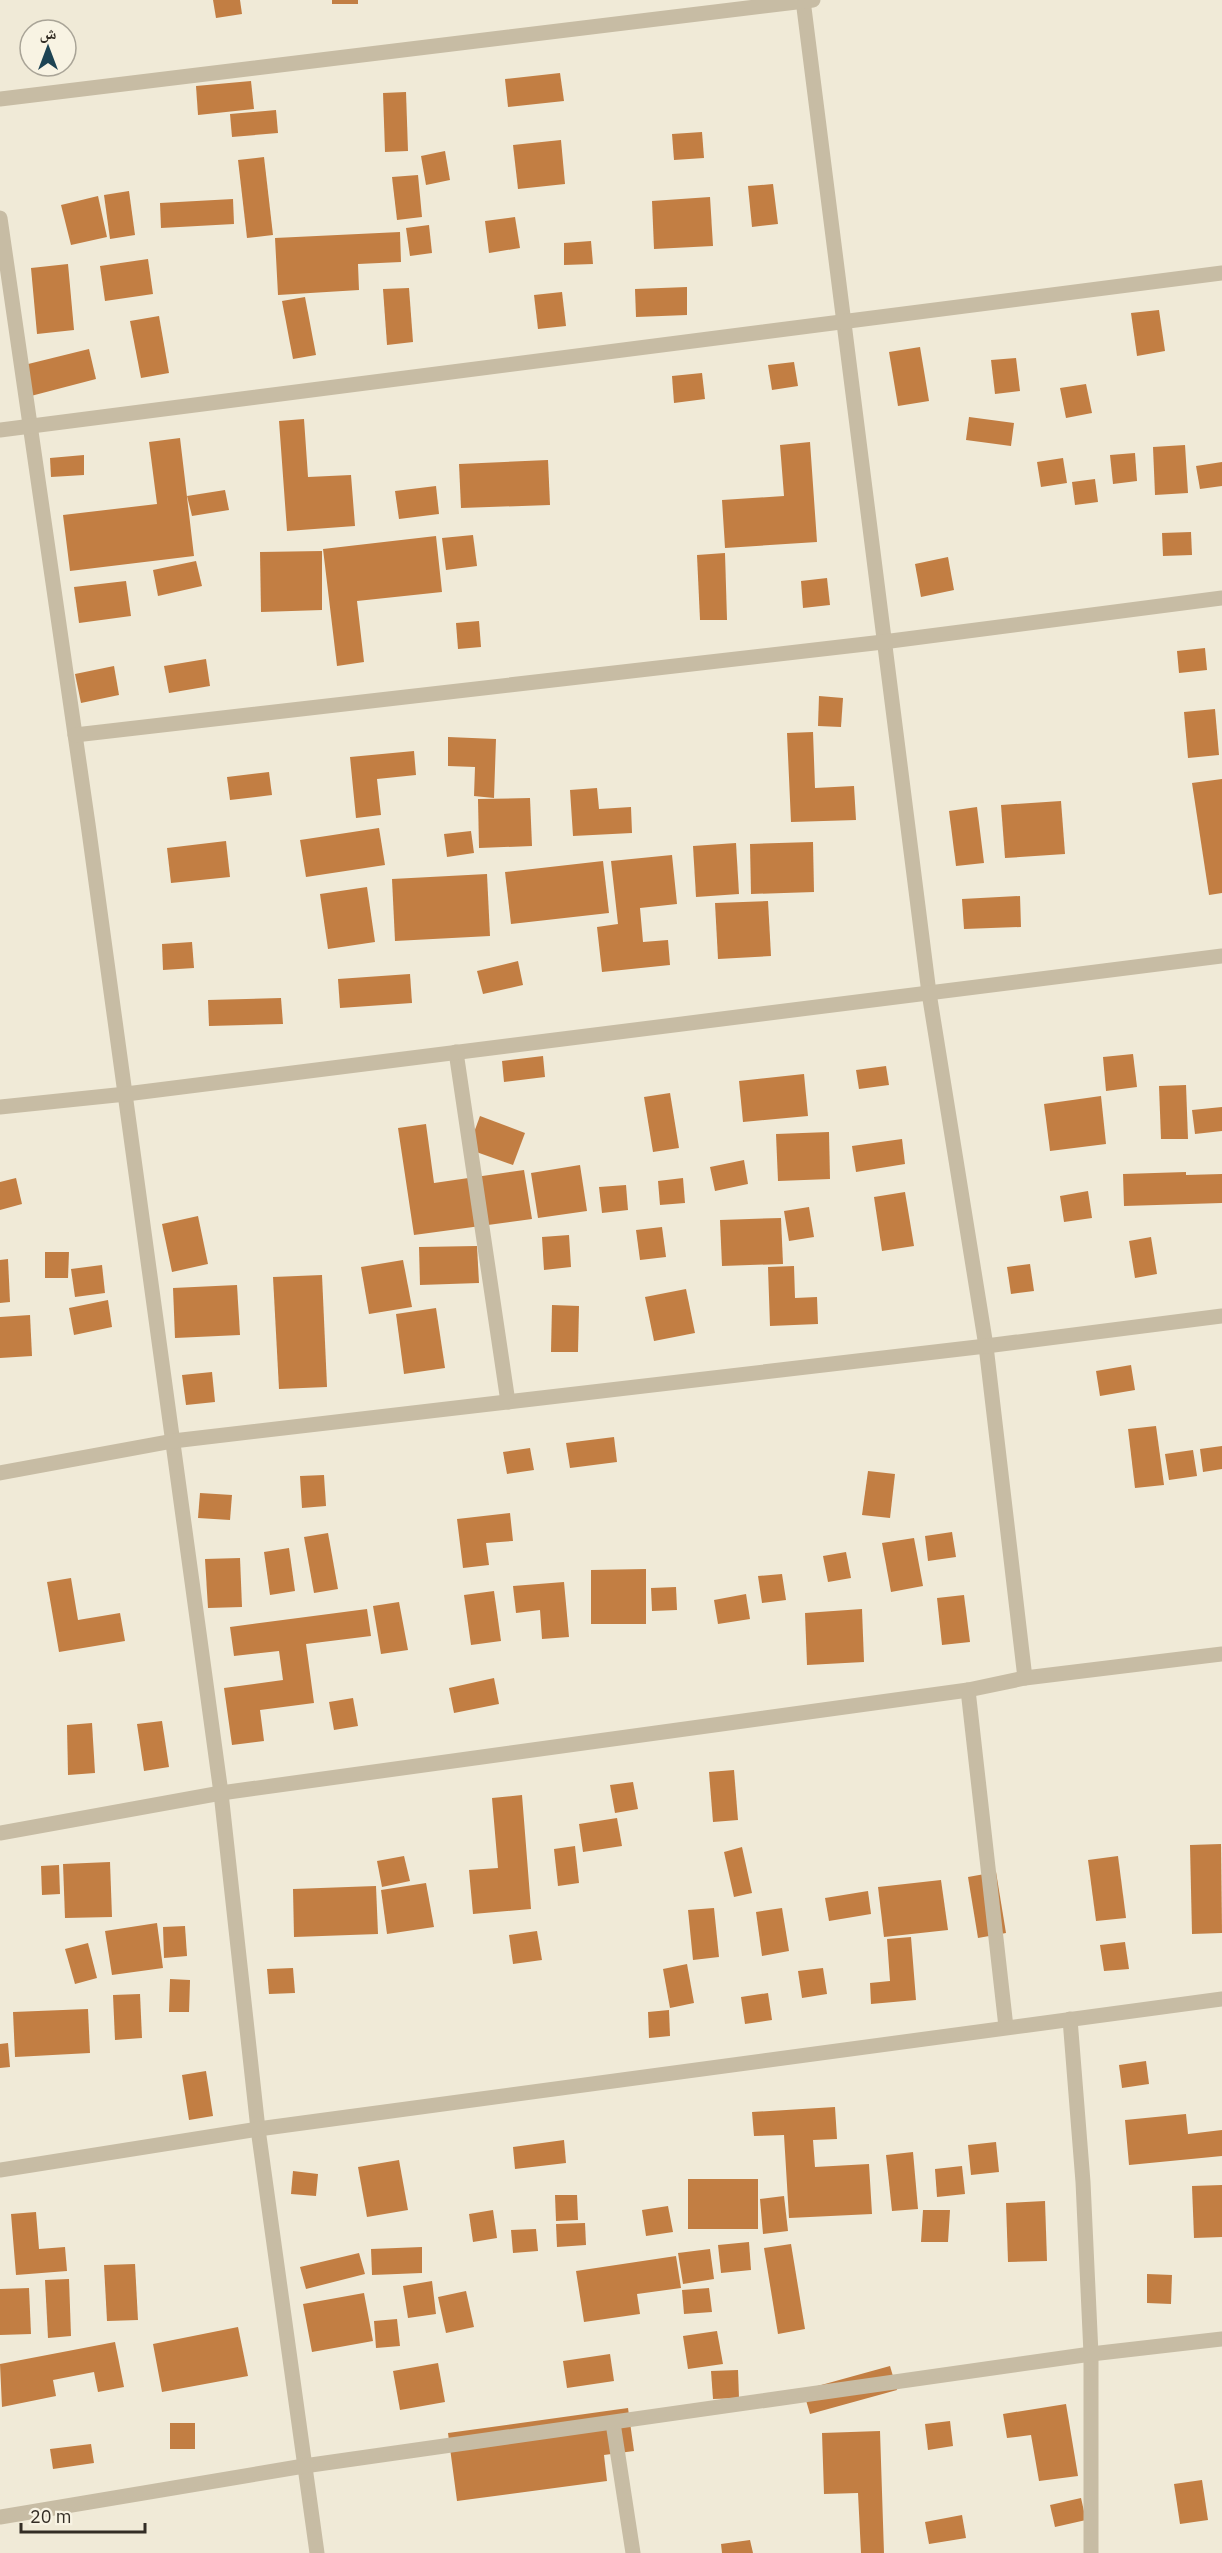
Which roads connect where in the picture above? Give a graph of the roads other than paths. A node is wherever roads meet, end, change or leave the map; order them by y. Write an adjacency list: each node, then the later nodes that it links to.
1 (806, 0): 2 (street); 5 (street)
2 (0, 99)
3 (0, 218): 6 (street)
4 (1222, 273): 5 (street)
5 (844, 323): 6 (street); 9 (street)
6 (30, 425): 7 (street); 10 (street)
7 (0, 429)
8 (1222, 598): 9 (street)
9 (883, 642): 10 (street); 12 (street)
10 (75, 735): 14 (street)
11 (1222, 956): 12 (street)
12 (929, 993): 13 (street); 17 (street)
13 (456, 1053): 14 (street); 18 (street)
14 (126, 1094): 15 (street); 19 (street)
15 (0, 1107)
16 (1222, 1316): 17 (street)
17 (986, 1346): 18 (street); 22 (street)
18 (508, 1402): 19 (street)
19 (173, 1441): 20 (street); 24 (street)
20 (0, 1473)
21 (1222, 1654): 22 (street)
22 (1025, 1678): 23 (street)
23 (968, 1690): 24 (street); 28 (street)
24 (221, 1793): 25 (street); 29 (street)
25 (0, 1833)
26 (1222, 1999): 27 (street)
27 (1070, 2019): 28 (street); 32 (street)
28 (1006, 2027): 29 (street)
29 (258, 2130): 30 (street); 34 (street)
30 (0, 2170)
31 (1222, 2339): 32 (street)
32 (1091, 2354): 33 (street); 38 (street)
33 (614, 2422): 34 (street); 37 (street)
34 (304, 2466): 35 (street); 36 (street)
35 (0, 2517)
36 (317, 2553)
37 (633, 2553)
38 (1091, 2553)

